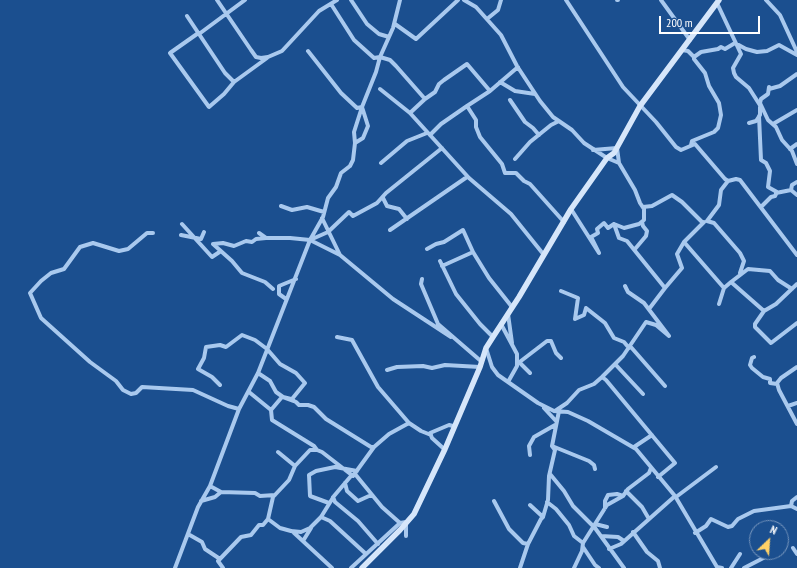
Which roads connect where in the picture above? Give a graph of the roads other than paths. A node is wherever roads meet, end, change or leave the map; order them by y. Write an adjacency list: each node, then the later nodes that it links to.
1 (217, 0): 14 (street)
2 (245, 0): 14 (street)
3 (337, 0): 13 (street)
4 (351, 0): 19 (street)
5 (400, 0): 17 (street)
6 (458, 0): 17 (street)
7 (464, 0): 16 (street)
8 (501, 0): 16 (street)
9 (566, 0): 38 (street)
10 (661, 0): 20 (street)
11 (766, 0): 24 (street)
12 (718, 2): 20 (street); 21 (street)
13 (331, 4): 25 (street); 27 (street)
14 (227, 14): 18 (street); 27 (street)
15 (187, 16): 18 (street)
16 (487, 19): 28 (street)
17 (395, 24): 19 (street)
18 (199, 34): 30 (street); 30 (street)
19 (389, 37): 25 (street)
20 (690, 40): 22 (street)
21 (735, 43): 24 (street); 26 (street); 40 (street)
22 (682, 50): 26 (street); 38 (street)
23 (308, 51): 39 (street)
24 (797, 53)
25 (380, 57): 35 (street); 39 (street)
26 (694, 57): 51 (street)
27 (267, 58): 30 (street)
28 (518, 67): 31 (street); 34 (street)
29 (797, 74): 40 (street)
30 (234, 82)
31 (500, 82): 33 (street); 34 (street)
32 (380, 89): 42 (street)
33 (490, 91): 35 (street); 37 (street)
34 (535, 94): 44 (street)
35 (425, 99): 42 (street)
36 (510, 100): 48 (street)
37 (467, 106): 47 (street); 76 (street)
38 (640, 106): 51 (street); 53 (street)
39 (362, 107): 49 (street); 49 (street)
40 (762, 108): 43 (street); 46 (street)
41 (797, 110): 46 (street)
42 (410, 113): 47 (street)
43 (759, 116): 45 (street); 65 (street)
44 (559, 121): 48 (street); 55 (street)
45 (749, 123)
46 (773, 124): 54 (street)
47 (429, 134): 52 (street); 58 (street)
48 (539, 134): 57 (street)
49 (355, 143): 72 (street)
50 (797, 144): 54 (street)
51 (691, 145): 62 (street)
52 (442, 148): 61 (street); 67 (street)
53 (617, 148): 55 (street); 56 (street); 59 (street)
54 (790, 149): 60 (street)
55 (593, 150): 56 (street)
56 (607, 158): 59 (street); 71 (street)
57 (515, 159)
58 (381, 163)
59 (619, 163): 69 (street)
60 (797, 164)
61 (467, 177): 74 (street); 96 (street)
62 (728, 181): 70 (street); 75 (street)
63 (797, 182): 64 (street)
64 (791, 190): 65 (street); 66 (street)
65 (776, 193): 70 (street)
66 (797, 195)
67 (383, 198): 74 (street); 83 (street)
68 (281, 206): 72 (street)
69 (643, 207): 77 (street); 78 (street)
70 (760, 207): 97 (street)
71 (571, 209): 76 (street); 80 (street)
72 (324, 212): 73 (street)
73 (322, 218): 83 (street); 89 (street)
74 (406, 219): 81 (street)
75 (708, 221): 78 (street); 98 (street)
76 (564, 222): 96 (street)
77 (642, 222): 80 (street); 92 (street)
78 (702, 222): 90 (street)
79 (182, 224): 87 (street)
80 (614, 224): 92 (street)
81 (390, 230)
82 (204, 232): 87 (street)
83 (328, 232): 89 (street); 95 (street)
84 (153, 233): 147 (street)
85 (259, 233): 88 (street)
86 (181, 235): 87 (street)
87 (193, 237): 93 (street)
88 (266, 238): 89 (street); 93 (street)
89 (310, 240): 95 (street); 99 (street)
90 (684, 242): 105 (street); 106 (street)
91 (426, 249): 94 (street)
92 (635, 249): 105 (street)
93 (221, 251): 107 (street)
94 (473, 252): 113 (street); 119 (street)
95 (340, 255): 121 (street)
96 (544, 255): 113 (street)
97 (797, 255)
98 (740, 274): 101 (street); 108 (street)
99 (296, 279): 103 (street); 111 (street)
100 (422, 279): 121 (street)
101 (731, 282): 106 (street); 115 (street)
102 (797, 284): 108 (street)
103 (279, 286): 107 (street); 110 (street)
104 (625, 286): 114 (street)
105 (665, 288): 114 (street)
106 (724, 288): 112 (street)
107 (273, 289): 110 (street)
108 (792, 289): 115 (street)
109 (561, 291): 123 (street)
110 (279, 294): 111 (street)
111 (286, 299): 125 (street)
112 (719, 304)
113 (512, 308): 116 (street)
114 (649, 309): 123 (street)
115 (764, 311): 117 (street)
116 (508, 314): 118 (street); 122 (street)
117 (797, 323)
118 (501, 324): 119 (street); 122 (street)
119 (493, 336): 124 (street)
120 (337, 337): 150 (street)
121 (451, 337): 130 (street)
122 (513, 347): 128 (street)
123 (629, 347): 129 (street); 139 (street)
124 (486, 348): 130 (street); 136 (street)
125 (267, 349): 133 (street); 138 (street); 143 (street)
126 (754, 357): 137 (street)
127 (561, 358): 128 (street)
128 (518, 362): 134 (street); 136 (street)
129 (615, 364): 135 (street); 141 (street)
130 (481, 365): 132 (street); 193 (street)
131 (797, 367): 137 (street)
132 (386, 370)
133 (258, 373): 140 (street); 142 (street)
134 (530, 373)
135 (602, 377): 149 (street); 155 (street)
136 (508, 382): 145 (street)
137 (777, 384): 146 (street)
138 (220, 385)
139 (665, 386)
140 (249, 392): 147 (street); 148 (street)
141 (643, 394)
142 (282, 397): 143 (street); 148 (street)
143 (293, 400): 157 (street)
144 (797, 403): 146 (street)
145 (540, 404): 149 (street); 151 (street)
146 (788, 406): 152 (street)
147 (239, 409): 172 (street)
148 (271, 410): 160 (street)
149 (556, 411): 151 (street); 158 (street)
150 (409, 423): 154 (street); 157 (street)
151 (556, 423): 156 (street); 162 (street)
152 (797, 424)
153 (453, 426): 154 (street)
154 (431, 435): 159 (street)
155 (652, 435): 158 (street); 170 (street)
156 (552, 446): 165 (street); 169 (street)
157 (374, 447): 168 (street)
158 (634, 447): 166 (street)
159 (443, 448)
160 (317, 450): 163 (street); 167 (street)
161 (278, 452): 163 (street)
162 (530, 455)
163 (295, 466): 175 (street)
164 (716, 467): 178 (street)
165 (595, 468)
166 (652, 468): 170 (street); 173 (street)
167 (345, 470): 168 (street); 168 (street); 184 (street)
168 (354, 473): 171 (street); 176 (street)
169 (550, 474): 183 (street); 194 (street)
170 (658, 477): 178 (street)
171 (345, 483): 176 (street); 179 (street)
172 (210, 486): 174 (street); 181 (street)
173 (626, 491): 177 (street); 192 (street)
174 (221, 492): 175 (street); 181 (street)
175 (275, 495): 191 (street)
176 (373, 496): 193 (street)
177 (623, 496): 187 (street); 187 (street)
178 (675, 496): 192 (street); 199 (street)
179 (333, 497): 184 (street); 205 (street)
180 (797, 497): 186 (street)
181 (201, 501): 200 (street)
182 (494, 501): 206 (street)
183 (547, 502): 190 (street); 207 (street)
184 (329, 503): 189 (street)
185 (530, 505): 190 (street)
186 (791, 506): 188 (street); 199 (street)
187 (605, 509): 194 (street)
188 (797, 509)
189 (321, 517): 195 (street); 210 (street)
190 (543, 517): 206 (street)
191 (268, 519): 197 (street); 213 (street)
192 (648, 519): 198 (street)
193 (403, 522): 201 (street); 205 (street); 219 (street)
194 (594, 525): 196 (street); 202 (street); 207 (street)
195 (313, 526): 197 (street); 204 (street)
196 (608, 527)
197 (291, 531): 204 (street)
198 (633, 532): 203 (street); 224 (street)
199 (695, 533): 225 (street)
200 (188, 534): 213 (street); 215 (street)
201 (406, 536)
202 (601, 536): 203 (street); 209 (street)
203 (624, 540): 209 (street)
204 (303, 541): 217 (street)
205 (378, 544): 210 (street)
206 (528, 544): 220 (street)
207 (583, 545): 221 (street); 222 (street)
208 (793, 548): 212 (street)
209 (609, 549): 223 (street)
210 (366, 554): 218 (street)
211 (740, 554): 227 (street)
212 (797, 554)
213 (220, 559): 216 (street)
214 (760, 560): 228 (street)
215 (175, 568)
216 (222, 568)
217 (332, 568)
218 (351, 568)
219 (362, 568)
220 (520, 568)
221 (574, 568)
222 (599, 568)
223 (624, 568)
224 (660, 568)
225 (716, 568): 226 (street)
226 (722, 568)
227 (731, 568)
228 (744, 568)

